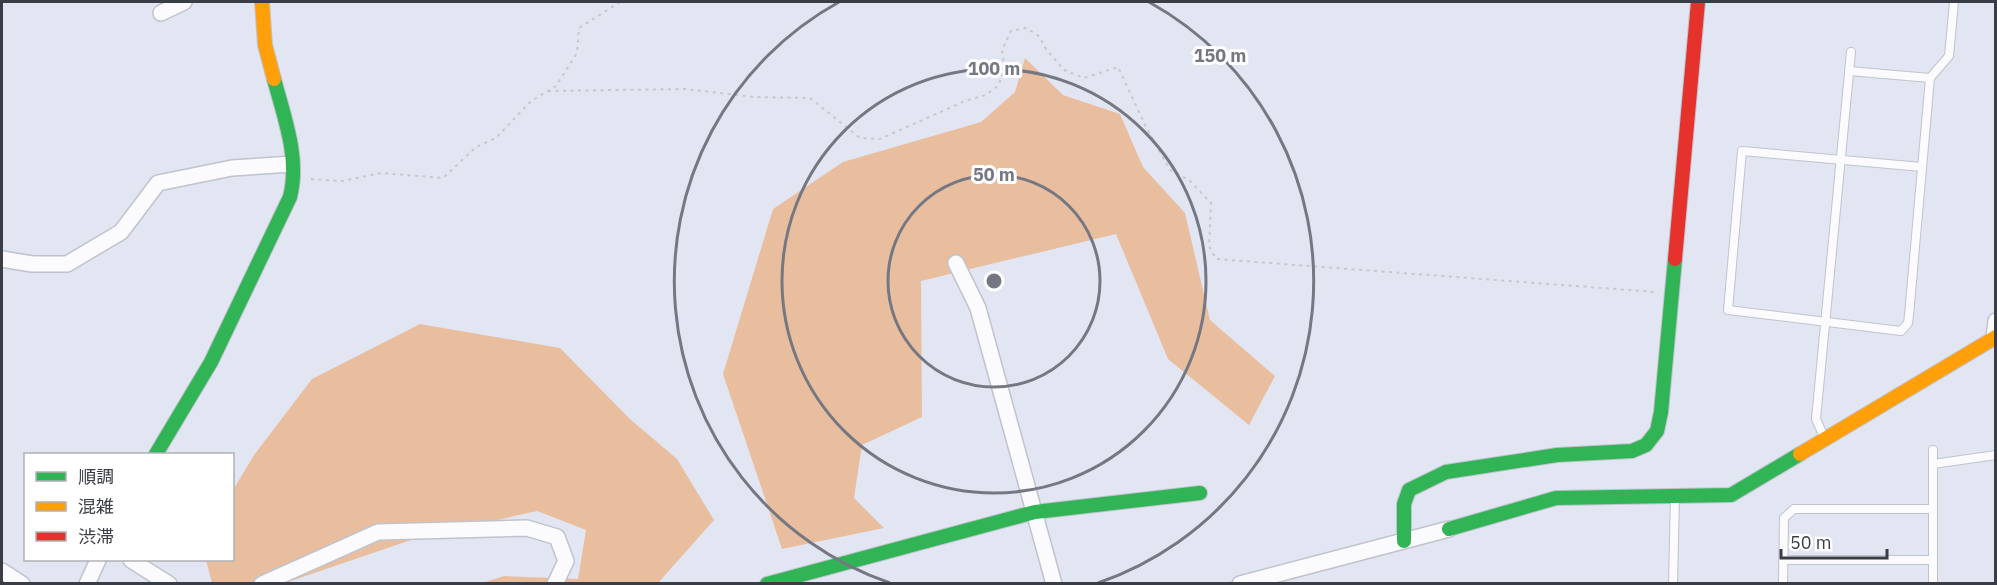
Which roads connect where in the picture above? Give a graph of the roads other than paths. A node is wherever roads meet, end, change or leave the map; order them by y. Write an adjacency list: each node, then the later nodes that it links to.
1 (184, 2): 5 (street)
2 (262, 2): 11 (street)
3 (1698, 2): 26 (street)
4 (1954, 2): 8 (lane)
5 (161, 13)
6 (1851, 52): 7 (lane)
7 (1849, 71): 8 (lane); 9 (lane)
8 (1930, 78): 10 (lane)
9 (1841, 159): 10 (lane); 14 (lane); 14 (lane)
10 (1922, 167): 14 (lane)
11 (293, 171): 12 (street); 18 (street)
12 (2, 259)
13 (956, 263): 24 (street)
14 (1825, 323): 16 (lane)
15 (1995, 332): 16 (street)
16 (1825, 439): 22 (street)
17 (1933, 450): 20 (lane)
18 (157, 453)
19 (1995, 455): 20 (lane)
20 (1933, 464): 23 (lane)
21 (1200, 493): 24 (street)
22 (1675, 496): 25 (street); 40 (lane)
23 (1933, 508): 27 (lane); 28 (lane)
24 (1035, 512): 37 (street); 38 (street)
25 (1449, 529): 26 (street)
26 (1404, 541): 39 (street)
27 (1783, 560): 28 (lane); 41 (lane)
28 (1933, 560): 42 (lane)
29 (98, 561): 33 (street)
30 (133, 561): 34 (street)
31 (2, 571): 32 (street)
32 (21, 584)
33 (87, 584)
34 (169, 584)
35 (262, 584): 36 (street)
36 (555, 584)
37 (767, 584)
38 (1054, 584)
39 (1240, 584)
40 (1673, 584)
41 (1783, 584)
42 (1933, 584)

